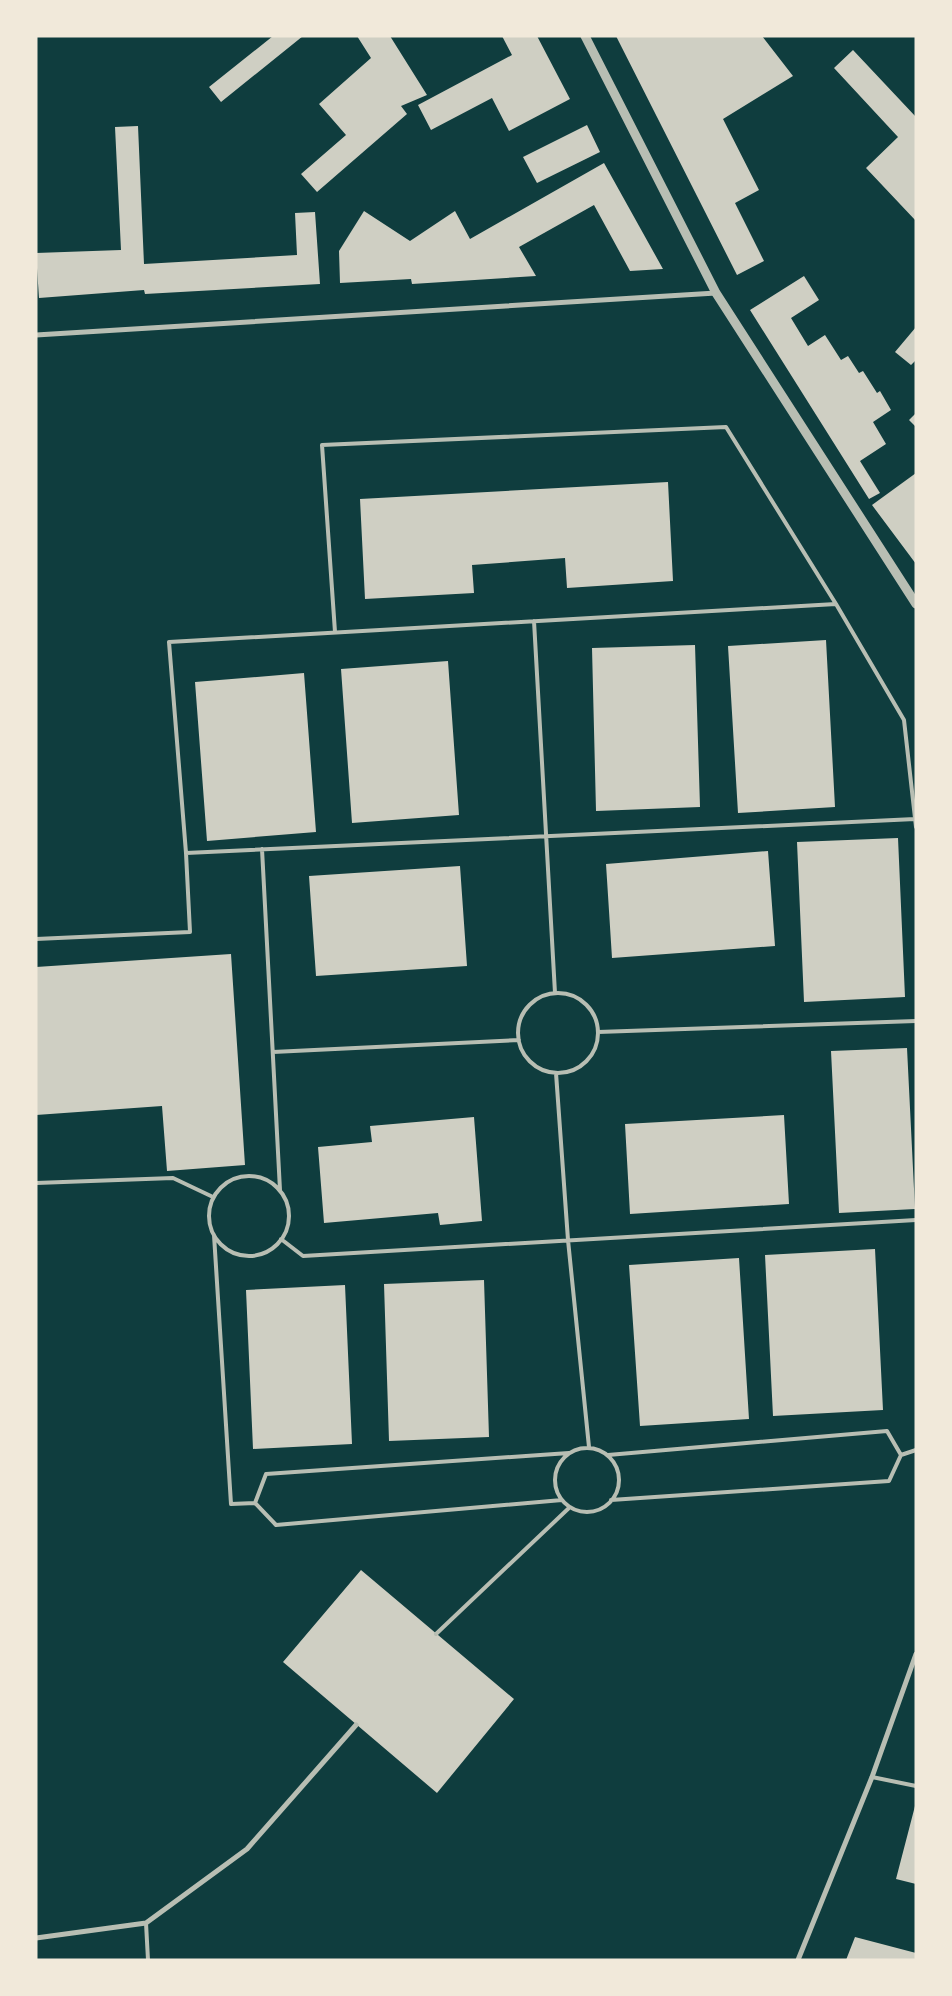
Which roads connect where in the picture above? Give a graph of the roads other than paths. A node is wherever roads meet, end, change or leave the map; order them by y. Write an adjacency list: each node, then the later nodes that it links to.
1 (585, 36): 2 (street)
2 (716, 293): 3 (street); 5 (street)
3 (36, 335)
4 (836, 604): 6 (lane); 7 (lane); 8 (lane)
5 (916, 604)
6 (534, 621): 7 (lane); 10 (lane)
7 (335, 632): 12 (lane)
8 (915, 819): 9 (lane); 10 (lane)
9 (916, 827)
10 (546, 835): 11 (lane); 14 (lane)
11 (262, 849): 12 (lane); 18 (lane)
12 (186, 853): 13 (lane)
13 (36, 939)
14 (555, 993): 16 (lane); 17 (lane)
15 (916, 1021): 16 (lane)
16 (598, 1032): 19 (lane)
17 (519, 1040): 18 (lane); 19 (lane)
18 (273, 1052): 21 (lane)
19 (556, 1073): 26 (lane)
20 (36, 1183): 22 (lane)
21 (280, 1190): 22 (lane); 25 (lane)
22 (213, 1197): 24 (lane)
23 (916, 1220): 26 (lane)
24 (214, 1235): 25 (lane); 34 (lane)
25 (281, 1239): 26 (lane)
26 (568, 1240): 27 (lane)
27 (589, 1447): 29 (lane); 30 (lane)
28 (916, 1450): 31 (lane)
29 (569, 1453): 32 (lane); 34 (lane)
30 (608, 1455): 31 (lane); 33 (lane)
31 (901, 1455): 33 (lane)
32 (562, 1500): 34 (lane); 35 (lane)
33 (611, 1500): 35 (lane)
34 (255, 1503)
35 (570, 1507): 36 (lane)
36 (436, 1634)
37 (916, 1654): 39 (street)
38 (356, 1725): 41 (street)
39 (872, 1777): 40 (lane); 44 (street)
40 (916, 1786)
41 (146, 1923): 42 (street); 43 (lane)
42 (36, 1938)
43 (148, 1960)
44 (798, 1960)

